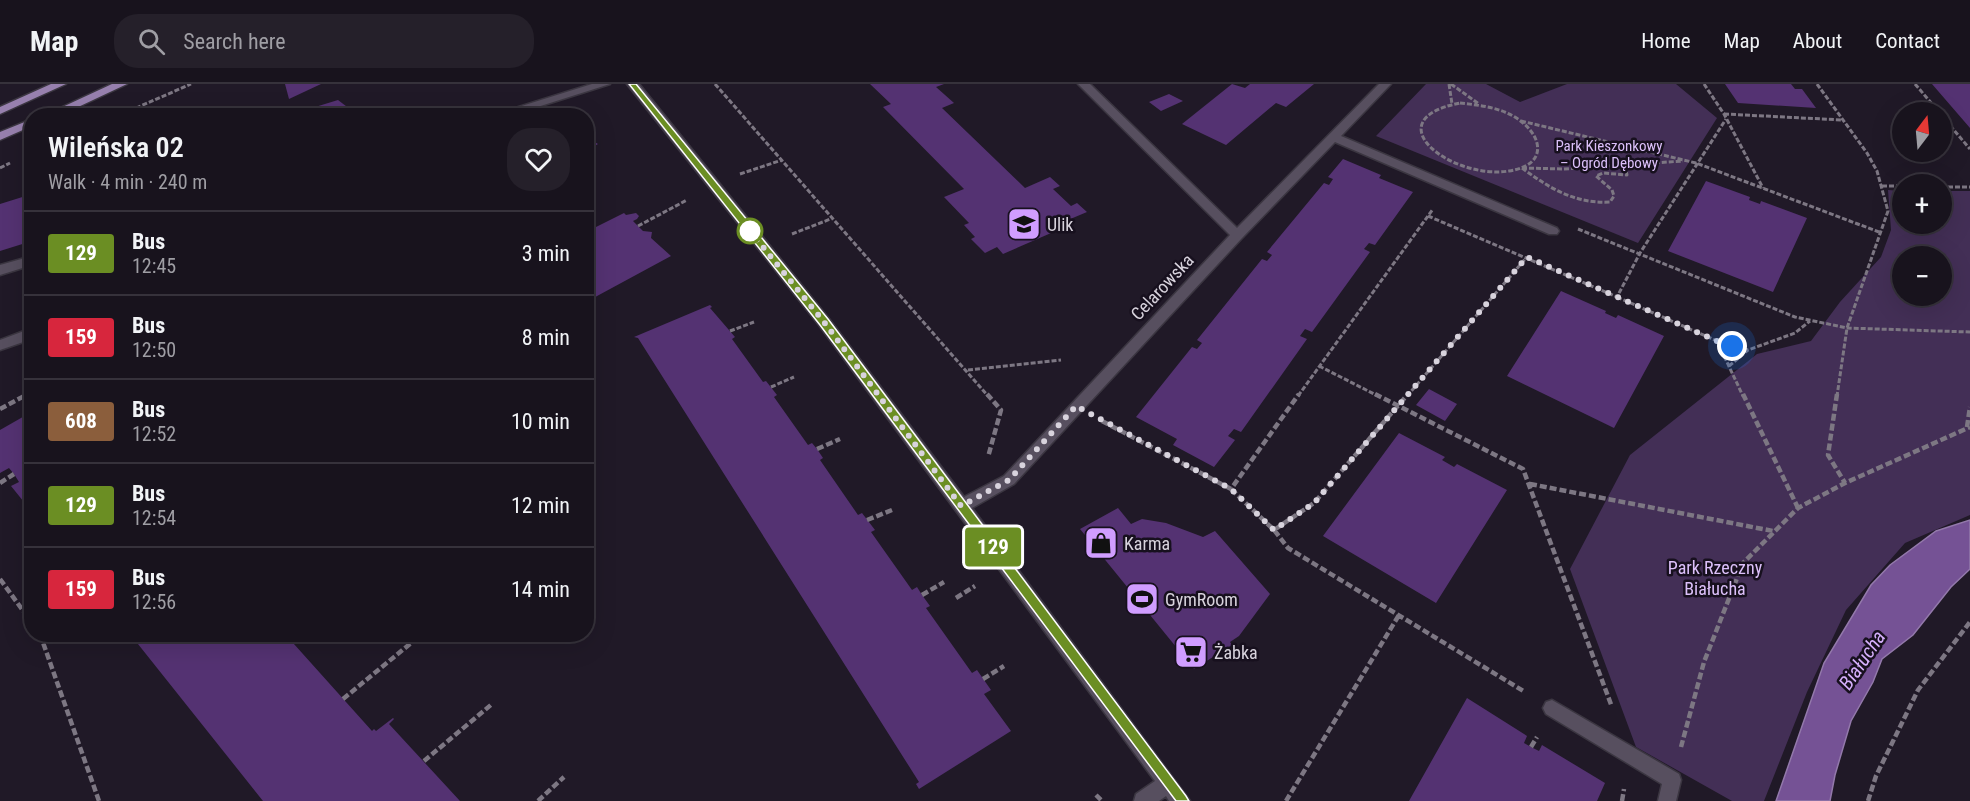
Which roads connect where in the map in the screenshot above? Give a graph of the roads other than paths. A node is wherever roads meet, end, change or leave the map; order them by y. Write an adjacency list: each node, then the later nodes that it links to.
1 (60, 84): 9 (main road)
2 (121, 84): 7 (main road)
3 (604, 84): 8 (street)
4 (633, 84): 19 (street)
5 (1084, 84): 14 (street)
6 (1385, 84): 12 (street, Celarowska)
7 (66, 108)
8 (522, 108)
9 (0, 111)
10 (24, 126): 11 (main road)
11 (0, 136)
12 (1332, 136): 13 (street); 14 (street, Celarowska)
13 (1553, 231)
14 (1238, 235): 19 (street, Celarowska)
15 (24, 262): 16 (street)
16 (0, 270)
17 (24, 336): 18 (street)
18 (0, 345)
19 (961, 506): 21 (street)
20 (1552, 708): 24 (street)
21 (1167, 784): 22 (street); 23 (street)
22 (1143, 801)
23 (1181, 801)
24 (1667, 801)

